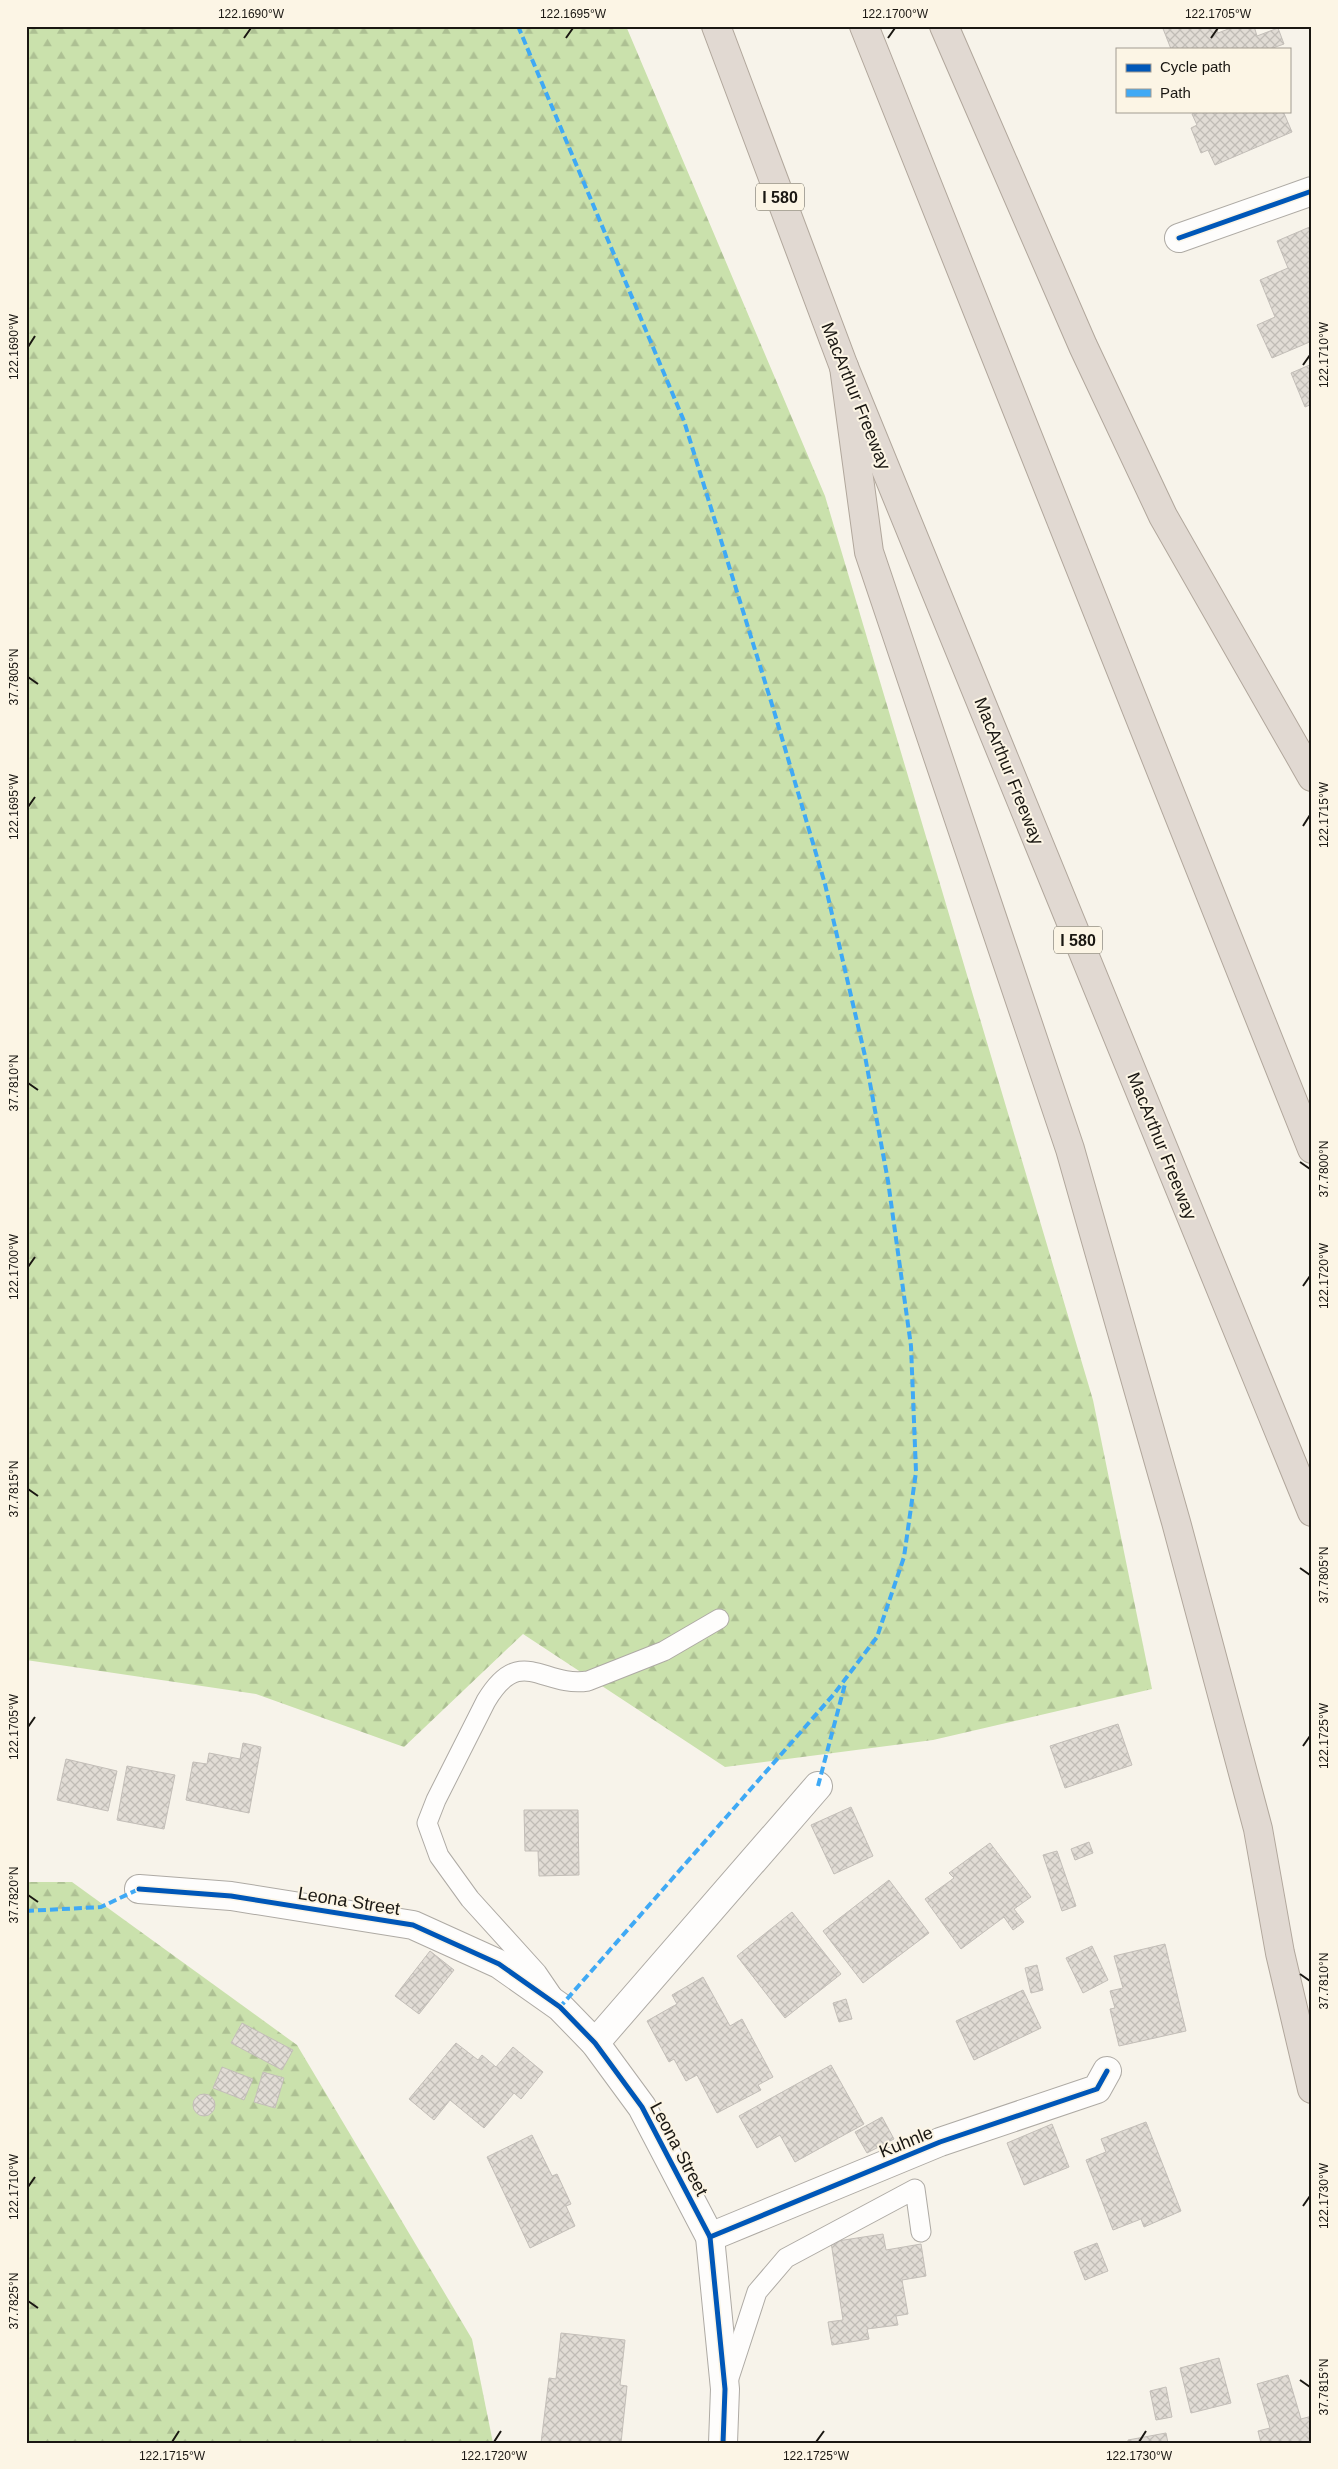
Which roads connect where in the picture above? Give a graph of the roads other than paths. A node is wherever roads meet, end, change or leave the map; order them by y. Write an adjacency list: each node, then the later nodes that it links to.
1 (716, 26): 6 (highway, MacArthur Freeway / I 580)
2 (864, 26): 8 (highway)
3 (944, 26): 7 (highway)
4 (1312, 191): 5 (street)
5 (1179, 238)
6 (844, 367): 9 (highway, MacArthur Freeway / I 580); 16 (highway)
7 (1312, 777)
8 (1312, 1149)
9 (1312, 1512)
10 (719, 1619): 13 (lane)
11 (818, 1786): 14 (street)
12 (139, 1889): 13 (street, Leona Street)
13 (560, 2006): 14 (street, Leona Street)
14 (595, 2043): 18 (street, Leona Street)
15 (1107, 2071): 18 (street, Kuhnle)
16 (1312, 2089)
17 (921, 2232): 19 (lane)
18 (710, 2237): 19 (street, Leona Street)
19 (725, 2389): 20 (street, Leona Street)
20 (723, 2443)

